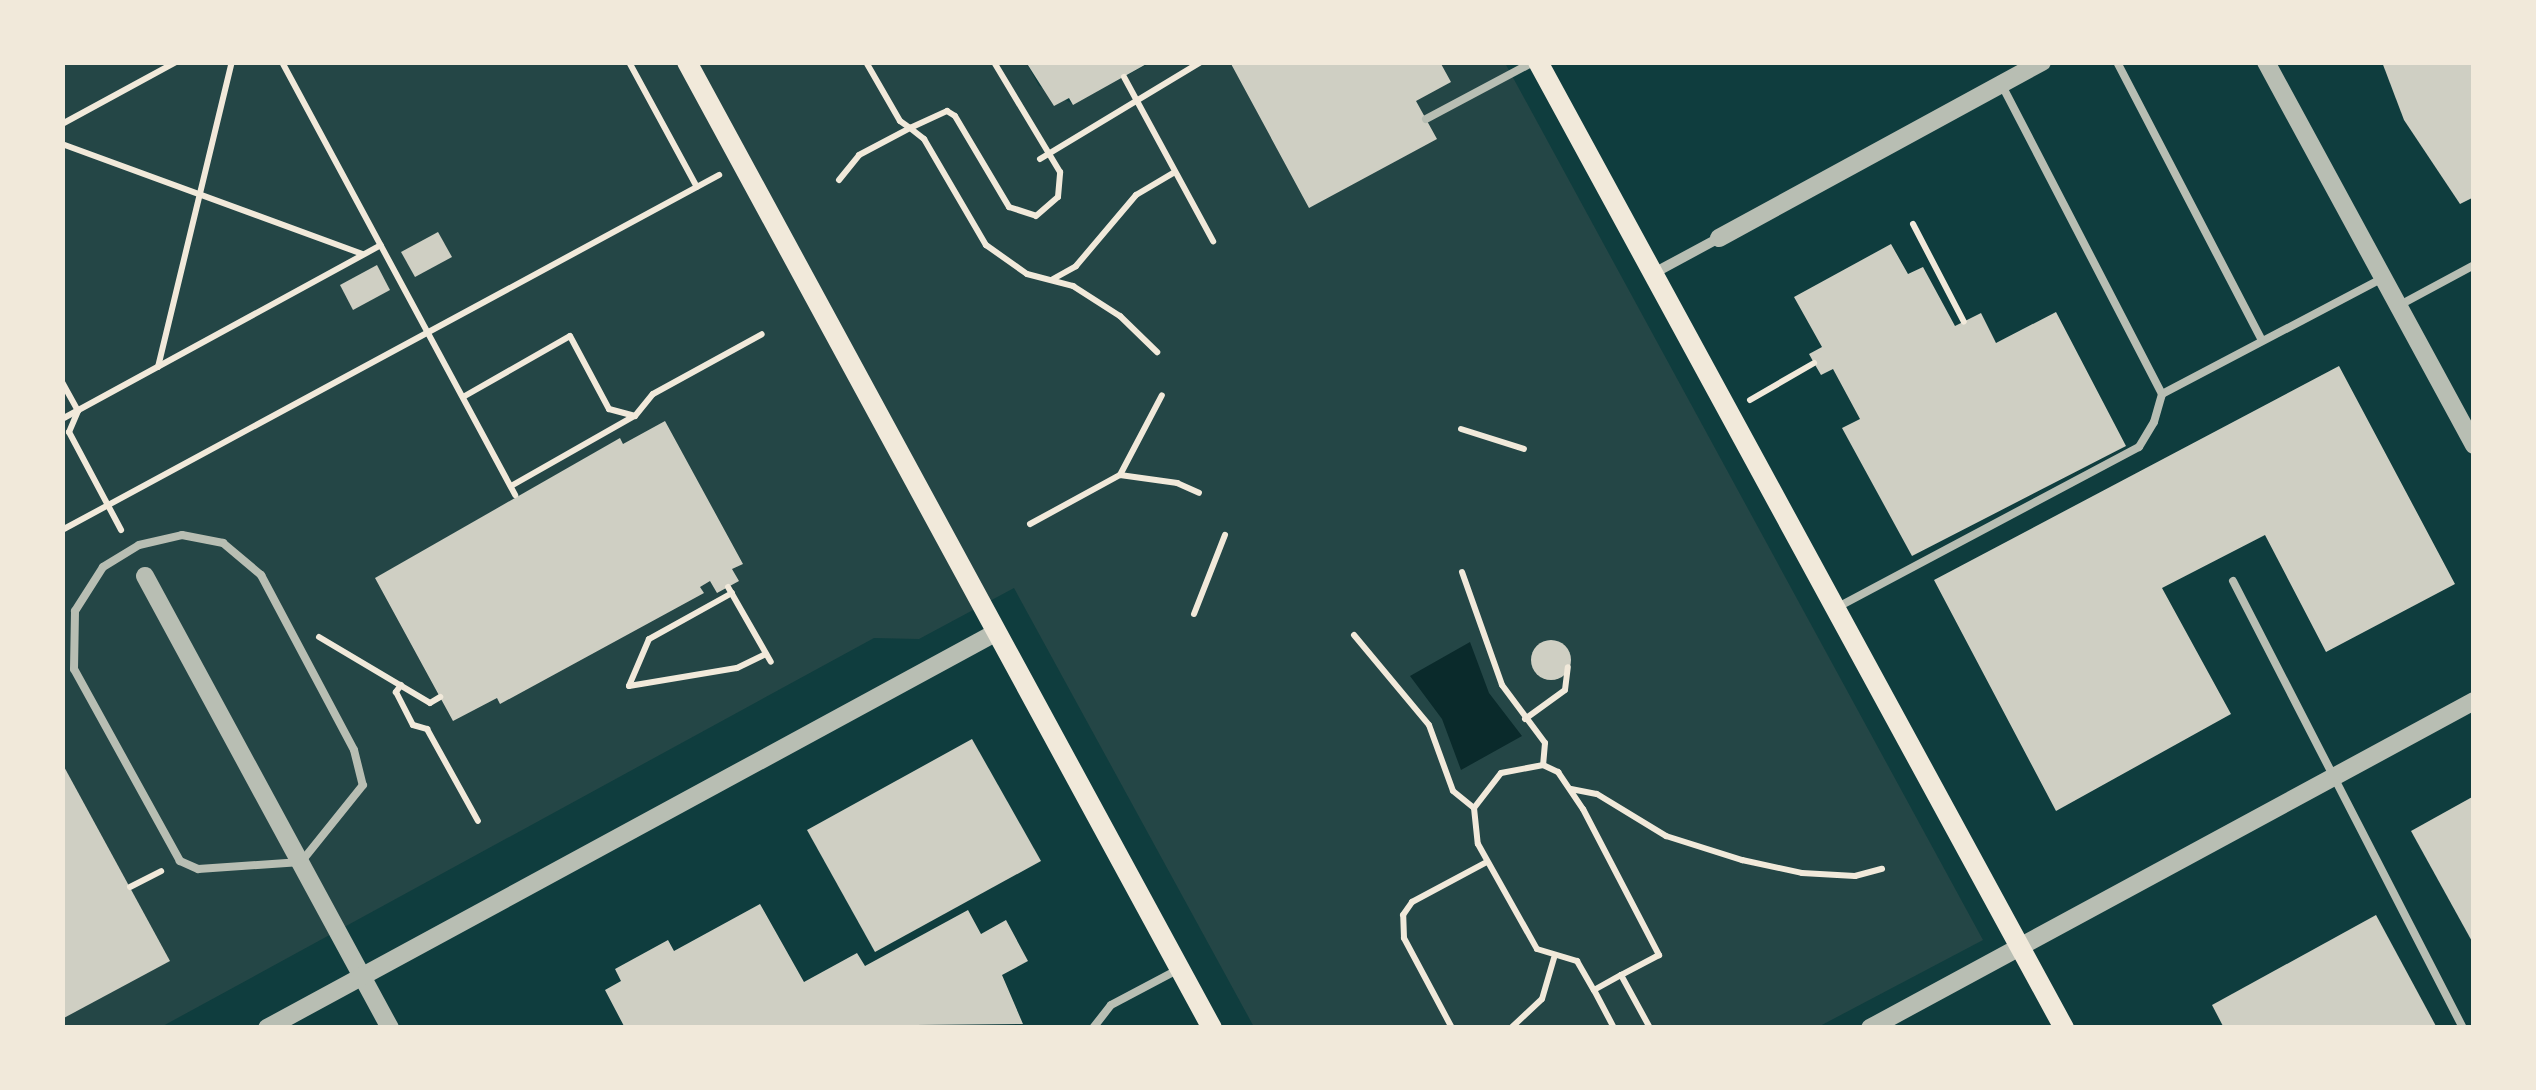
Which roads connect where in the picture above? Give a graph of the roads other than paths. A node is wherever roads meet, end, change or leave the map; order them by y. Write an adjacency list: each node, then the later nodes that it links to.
1 (688, 62): 19 (main road)
2 (1536, 62): 7 (lane); 10 (main road)
3 (2042, 62): 6 (street)
4 (2117, 62): 13 (lane)
5 (2266, 62): 11 (street)
6 (2002, 85): 8 (street); 14 (lane)
7 (1426, 119)
8 (1718, 238): 10 (street)
9 (2474, 264): 12 (lane)
10 (1653, 273): 18 (main road)
11 (2382, 278): 12 (street); 13 (lane)
12 (2398, 306): 15 (street)
13 (2262, 341): 14 (lane)
14 (2162, 394): 18 (lane)
15 (2474, 445)
16 (145, 576): 22 (street)
17 (2233, 581): 21 (lane)
18 (1835, 609): 23 (main road)
19 (997, 632): 24 (main road); 25 (street)
20 (2474, 700): 21 (street)
21 (2330, 778): 23 (street); 32 (lane)
22 (301, 862): 22 (lane); 25 (street)
23 (2019, 946): 30 (street); 31 (main road)
24 (1180, 968): 28 (lane); 29 (main road)
25 (362, 975): 26 (street); 27 (street)
26 (267, 1028)
27 (390, 1028)
28 (1093, 1028)
29 (1212, 1028)
30 (1870, 1028)
31 (2064, 1028)
32 (2463, 1028)

